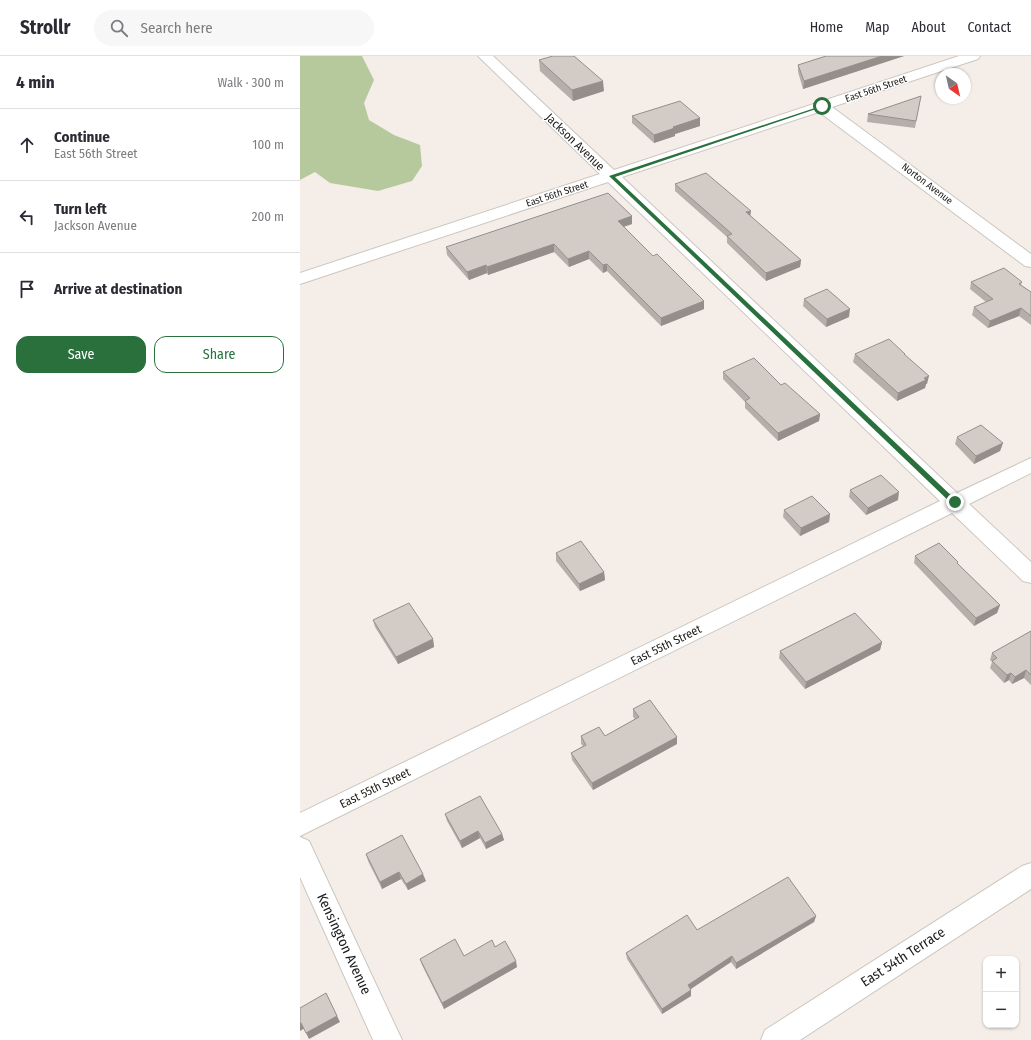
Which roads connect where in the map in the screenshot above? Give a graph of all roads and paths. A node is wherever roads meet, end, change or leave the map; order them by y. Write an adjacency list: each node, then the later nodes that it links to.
1 (485, 56): 4 (street, Jackson Avenue)
2 (972, 56): 3 (street, East 56th Street)
3 (822, 106): 4 (street, East 56th Street); 5 (street, Norton Avenue)
4 (612, 176): 6 (street, East 56th Street); 8 (street, Jackson Avenue)
5 (1031, 262)
6 (300, 279)
7 (1031, 465): 8 (street, East 55th Street)
8 (955, 502): 9 (street, Jackson Avenue); 10 (street, East 55th Street)
9 (1031, 575)
10 (300, 825)
11 (300, 849): 13 (street, Kensington Avenue)
12 (1031, 874): 14 (street, East 54th Terrace)
13 (388, 1040)
14 (775, 1040)

